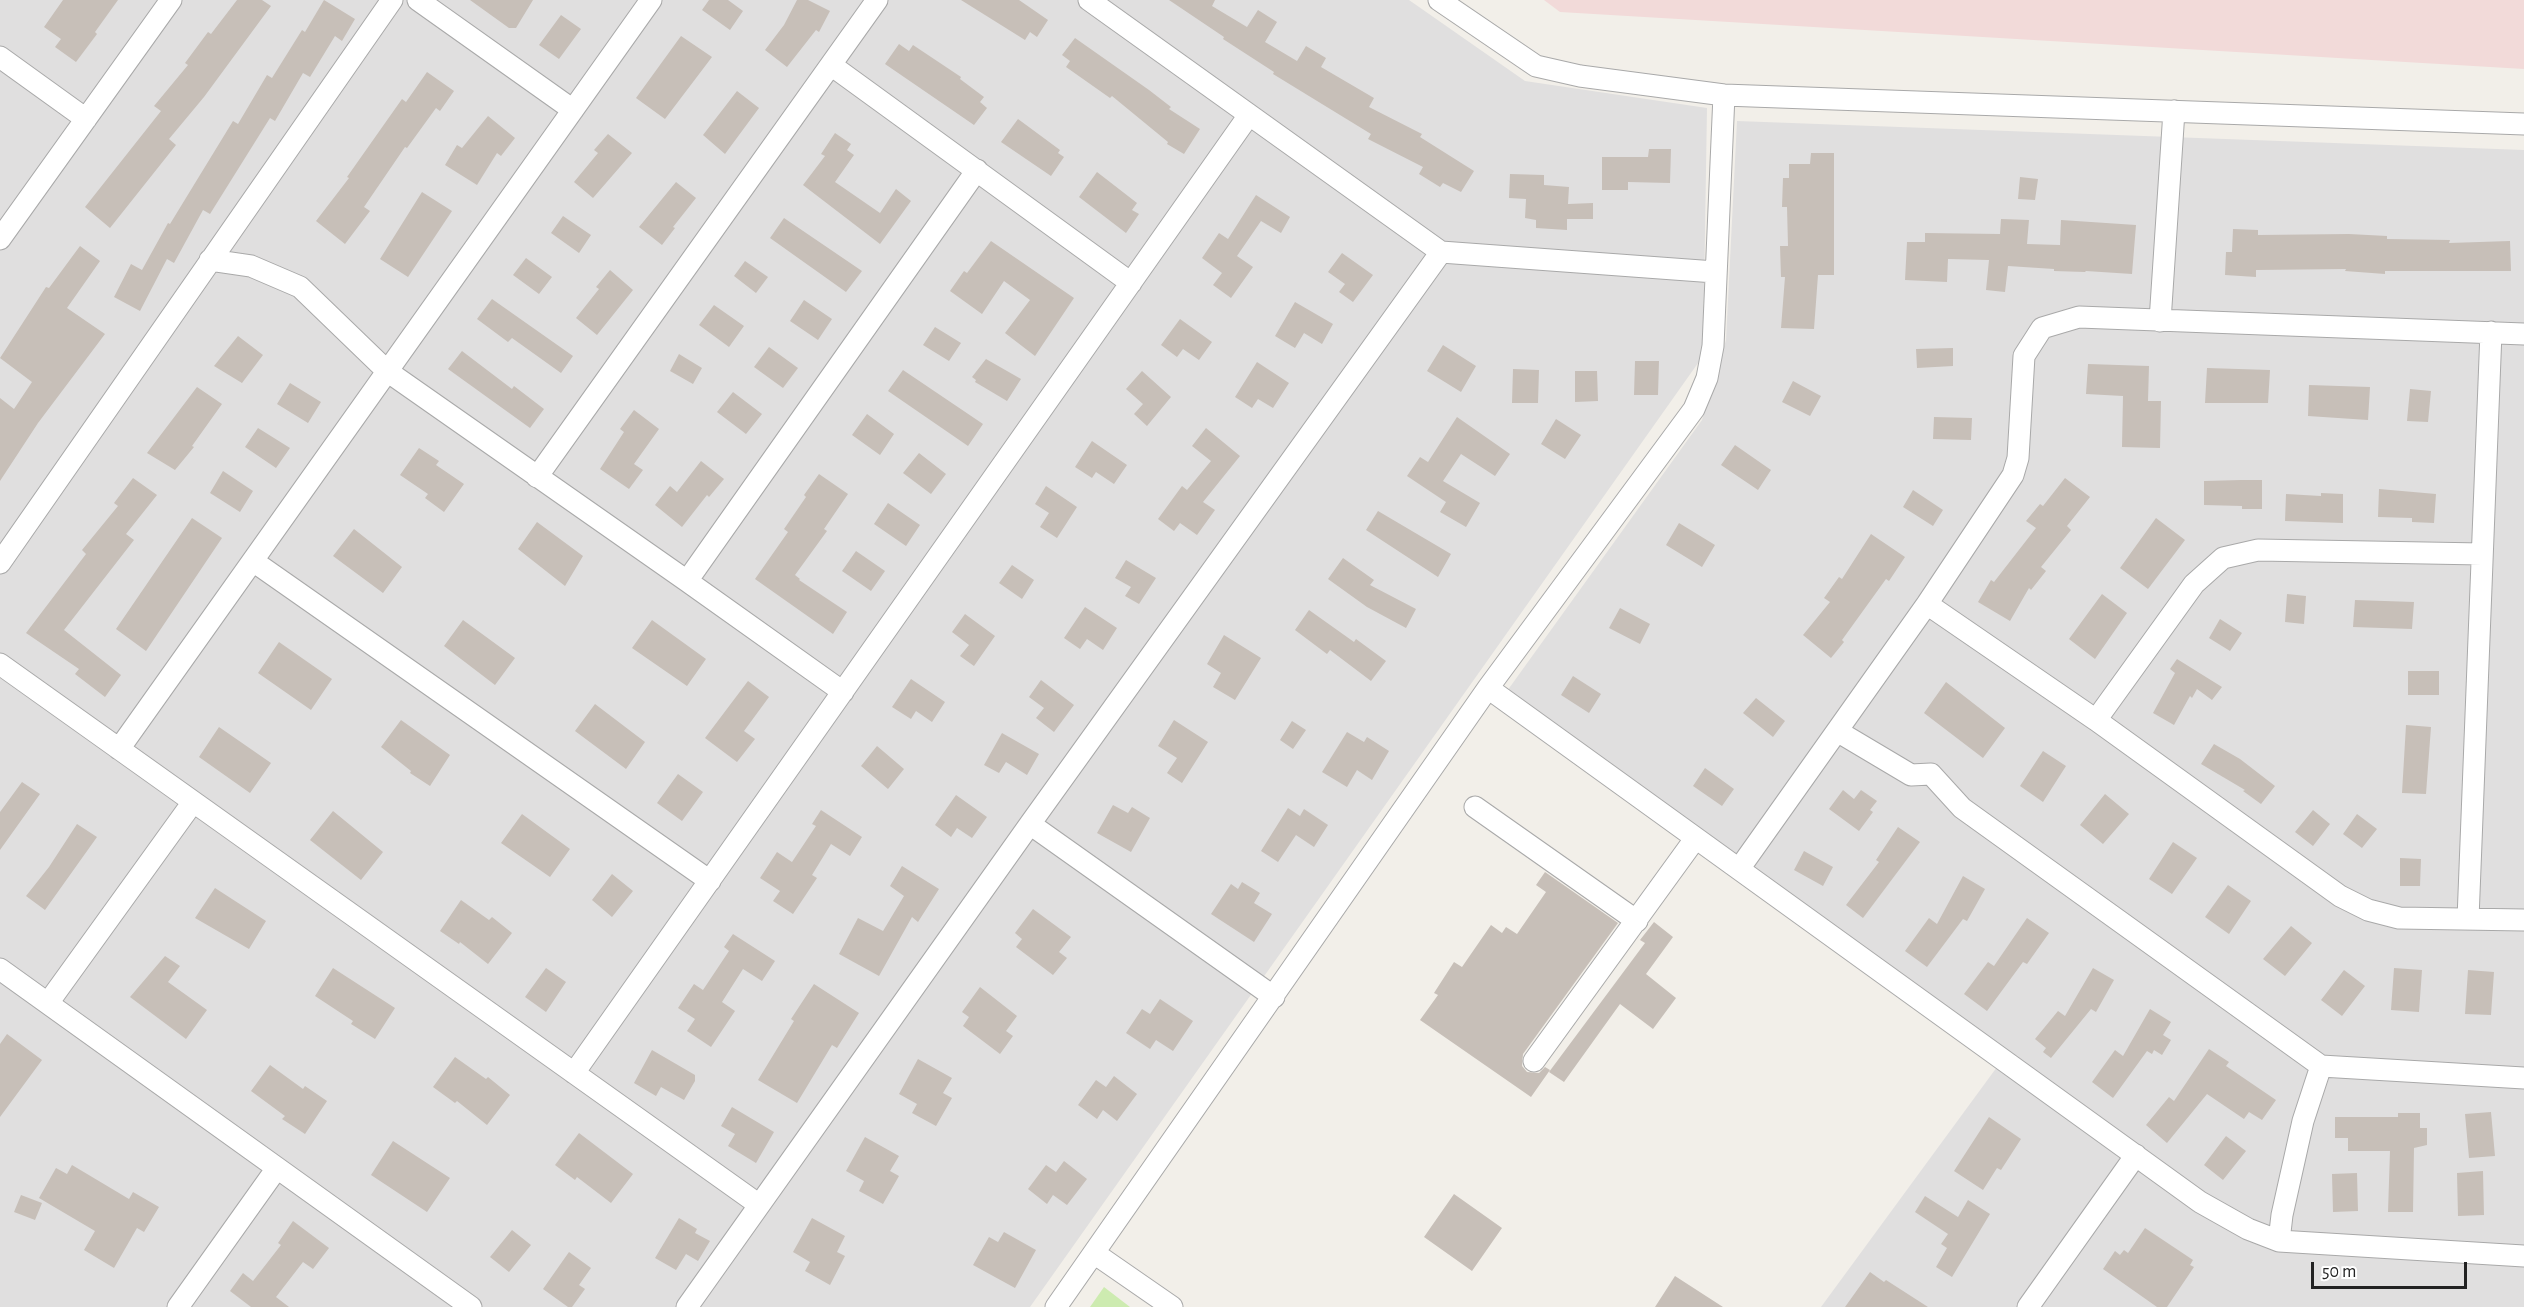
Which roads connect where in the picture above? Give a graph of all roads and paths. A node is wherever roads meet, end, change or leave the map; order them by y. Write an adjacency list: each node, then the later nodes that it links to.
1 (171, 0): 14 (street)
2 (392, 0): 19 (street)
3 (418, 0): 11 (street)
4 (651, 0): 11 (street)
5 (877, 0): 9 (street)
6 (1439, 0): 10 (street)
7 (1103, 4): 13 (street)
8 (0, 57): 14 (street)
9 (831, 65): 16 (street); 26 (street)
10 (1724, 95): 12 (street); 20 (street)
11 (573, 110): 25 (street)
12 (2174, 111): 15 (street); 22 (street)
13 (1249, 115): 18 (street); 21 (street)
14 (86, 119): 17 (street)
15 (2524, 124)
16 (976, 170): 21 (street); 30 (street)
17 (0, 239)
18 (1441, 252): 20 (street); 40 (street)
19 (210, 260): 25 (street); 29 (street)
20 (1716, 272): 33 (street)
21 (1131, 283): 34 (street)
22 (2160, 321): 23 (street); 31 (street)
23 (2491, 332): 24 (street); 27 (street)
24 (2524, 334)
25 (387, 371): 26 (street); 28 (street)
26 (537, 477): 30 (street)
27 (2482, 554): 35 (street); 44 (street)
28 (253, 561): 37 (street); 43 (street)
29 (0, 563)
30 (687, 580): 34 (street)
31 (1928, 604): 35 (street); 36 (street)
32 (0, 664): 37 (street)
33 (1488, 688): 41 (street); 48 (street)
34 (843, 692): 43 (street)
35 (2096, 720): 44 (street)
36 (1838, 731): 42 (street); 51 (street)
37 (119, 749): 38 (street)
38 (193, 802): 49 (street); 52 (street)
39 (1475, 807): 46 (street)
40 (1030, 824): 48 (street); 56 (street)
41 (1695, 839): 42 (street); 46 (street)
42 (1739, 869): 54 (street)
43 (710, 881): 52 (street)
44 (2468, 919): 45 (street)
45 (2524, 920)
46 (1637, 921): 50 (street)
47 (0, 969): 49 (street)
48 (1274, 997): 58 (street)
49 (48, 1003): 55 (street)
50 (1534, 1061)
51 (2321, 1066): 53 (street); 57 (street)
52 (574, 1073): 56 (street)
53 (2524, 1078)
54 (2136, 1155): 57 (street); 65 (street)
55 (277, 1168): 60 (street); 61 (street)
56 (758, 1204): 62 (street)
57 (2279, 1241): 59 (street)
58 (1094, 1253): 63 (street); 64 (street)
59 (2524, 1256)
60 (178, 1307)
61 (471, 1307)
62 (687, 1307)
63 (1056, 1307)
64 (1172, 1307)
65 (2028, 1307)

